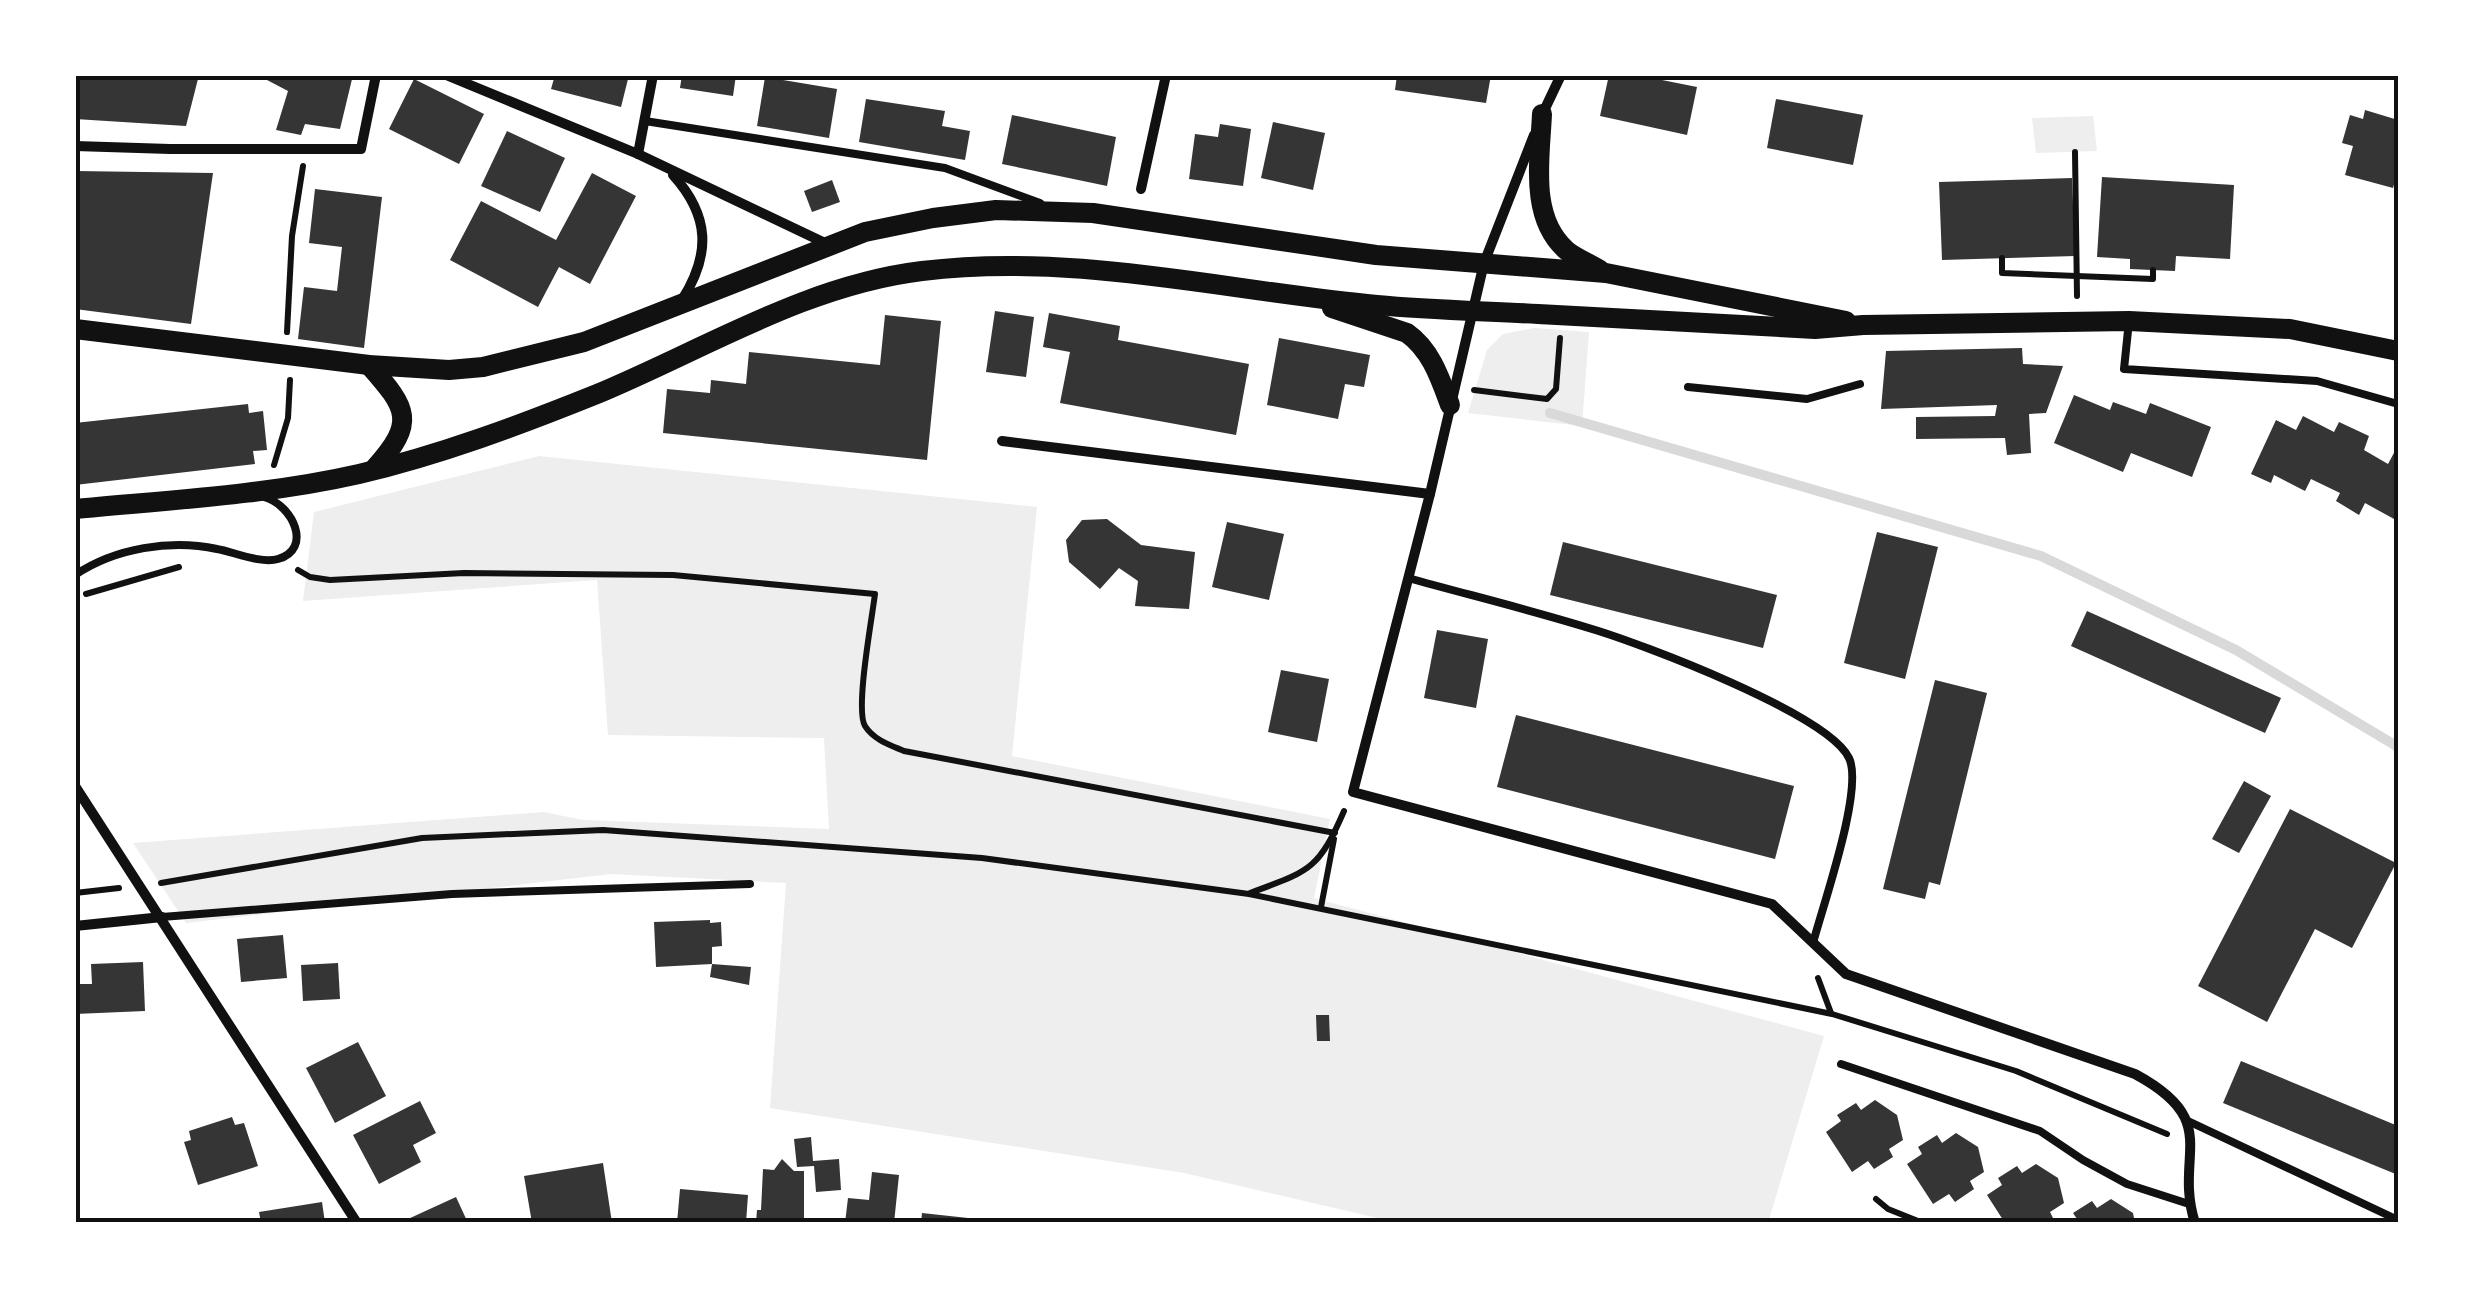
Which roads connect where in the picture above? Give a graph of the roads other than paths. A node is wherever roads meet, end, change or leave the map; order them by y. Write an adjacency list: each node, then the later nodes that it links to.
1 (376, 75): 8 (street)
2 (446, 75): 9 (street)
3 (654, 75): 7 (street)
4 (1166, 75): 11 (street)
5 (1561, 75): 6 (street)
6 (1542, 114): 14 (street); 15 (main road)
7 (644, 121): 9 (street); 12 (lane)
8 (75, 146)
9 (638, 154): 10 (street)
10 (669, 171): 13 (street); 17 (street)
11 (1140, 188)
12 (1057, 210): 13 (main road); 14 (main road)
13 (831, 246): 17 (main road)
14 (1484, 263): 15 (main road); 18 (street)
15 (1606, 273): 20 (main road)
16 (1297, 295): 18 (main road); 26 (main road); 29 (main road)
17 (677, 308): 23 (main road)
18 (1471, 311): 20 (main road); 26 (street)
19 (2130, 322): 20 (main road); 22 (main road); 27 (lane)
20 (1863, 325)
21 (75, 329): 23 (main road)
22 (2398, 351)
23 (369, 365): 29 (main road)
24 (1860, 384): 25 (lane)
25 (1688, 388)
26 (1452, 396): 31 (street)
27 (2398, 404)
28 (1002, 441): 31 (street)
29 (374, 470): 30 (main road)
30 (246, 491): 32 (main road); 33 (lane)
31 (1430, 494): 34 (street)
32 (75, 509)
33 (75, 575)
34 (1408, 578): 39 (lane); 39 (street)
35 (75, 786): 37 (street)
36 (750, 884): 37 (lane)
37 (162, 917): 38 (street); 45 (street)
38 (75, 926)
39 (1813, 943): 41 (street)
40 (1842, 1064): 42 (lane)
41 (2188, 1122): 42 (street); 43 (lane)
42 (2189, 1204): 44 (street)
43 (2398, 1220)
44 (2191, 1221)
45 (357, 1223)

